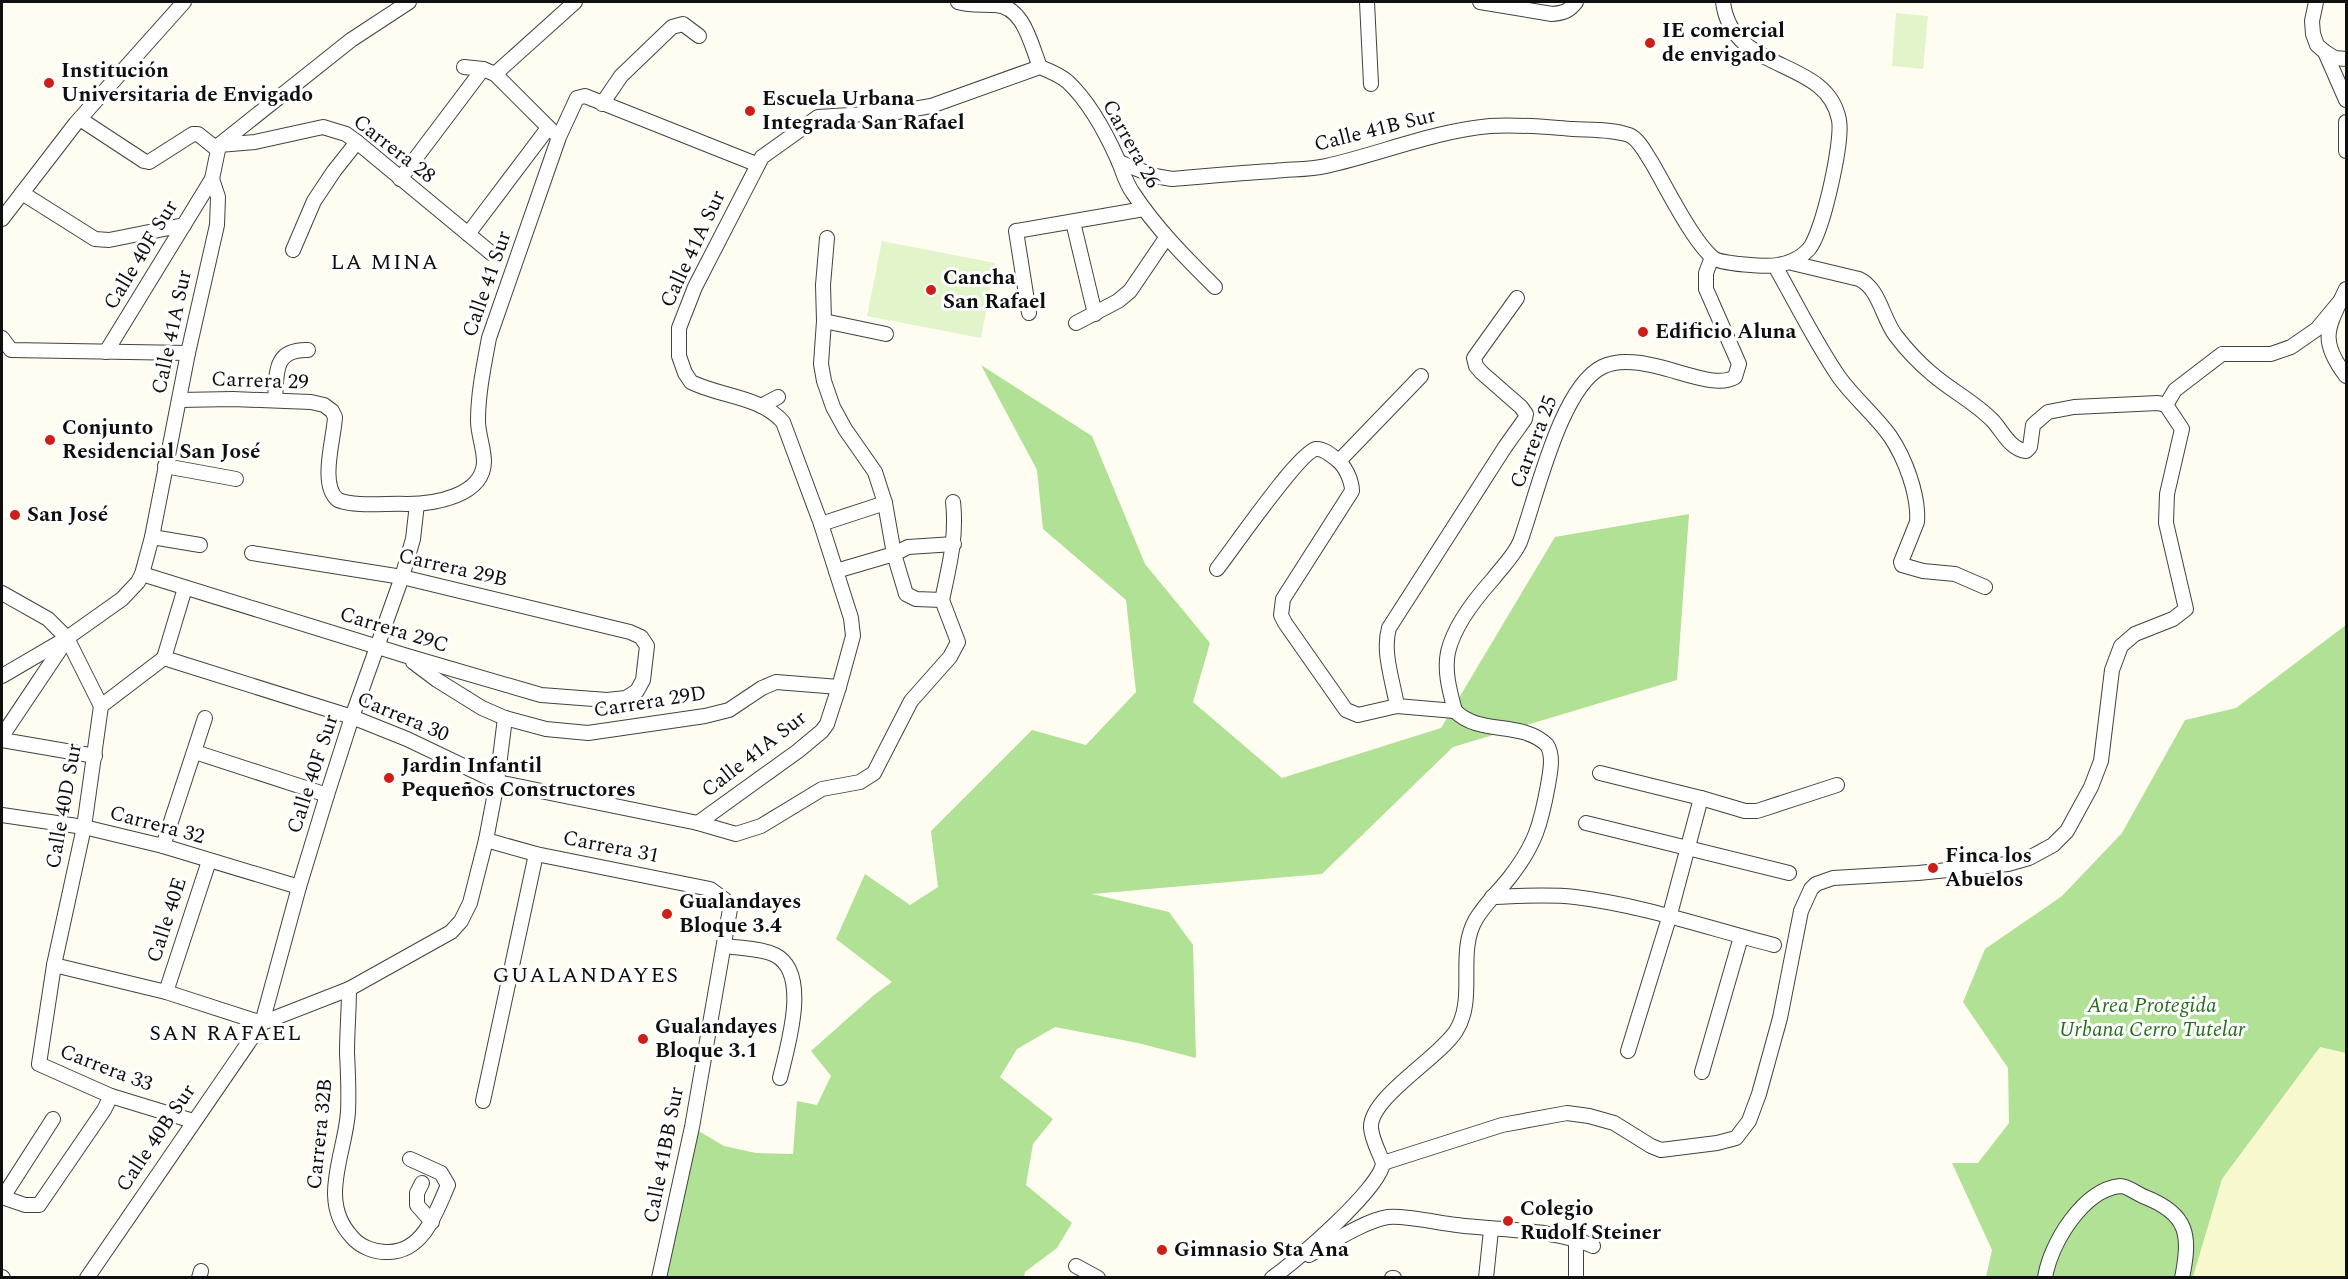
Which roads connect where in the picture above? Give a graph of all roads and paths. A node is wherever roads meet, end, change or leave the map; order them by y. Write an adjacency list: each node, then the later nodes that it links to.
1 (184, 2): 19 (street)
2 (410, 2): 24 (street)
3 (575, 2): 15 (street)
4 (958, 2): 14 (street)
5 (1367, 2): 16 (street)
6 (1480, 2): 7 (street)
7 (1576, 2)
8 (1723, 2): 41 (street)
9 (2316, 2): 11 (street)
10 (699, 36): 18 (street)
11 (2325, 52): 12 (street); 17 (street)
12 (2346, 59)
13 (464, 67): 15 (street)
14 (1040, 67): 26 (street, Carrera 26); 27 (street, Calle 41A Sur)
15 (489, 71): 21 (street); 29 (street)
16 (1371, 84)
17 (2346, 99)
18 (602, 104): 22 (street, Calle 41 Sur); 27 (street)
19 (80, 119): 24 (street); 30 (street)
20 (2346, 122): 25 (street)
21 (548, 128): 22 (street); 35 (street)
22 (559, 137): 67 (street, Calle 41 Sur)
23 (357, 142): 24 (street, Carrera 28); 29 (street, Carrera 28); 38 (street)
24 (219, 147): 28 (street)
25 (2346, 152)
26 (1119, 162): 31 (street, Carrera 26); 40 (street, Calle 41B Sur)
27 (756, 164): 61 (street, Calle 41A Sur)
28 (212, 179): 34 (street, Calle 40F Sur); 54 (street, Calle 41A Sur)
29 (400, 179): 35 (street, Carrera 28)
30 (22, 193): 32 (street); 34 (street)
31 (1144, 209): 33 (street); 37 (street, Carrera 26)
32 (2, 219)
33 (1073, 222): 46 (street); 47 (street)
34 (184, 225): 53 (street, Calle 40F Sur)
35 (468, 234): 39 (street, Carrera 28)
36 (828, 237): 48 (street)
37 (1166, 238): 43 (street, Carrera 26); 47 (street)
38 (293, 250)
39 (491, 254)
40 (1712, 257): 42 (street); 91 (street, Carrera 25)
41 (1792, 262): 42 (street); 60 (street)
42 (1775, 266): 78 (street)
43 (1215, 287)
44 (2344, 294): 56 (street); 60 (street)
45 (1517, 298): 90 (street)
46 (1029, 313)
47 (1095, 314): 49 (street)
48 (824, 321): 50 (street); 66 (street)
49 (1076, 323)
50 (886, 334)
51 (2, 338): 53 (street, Carrera 29)
52 (308, 350): 59 (street)
53 (106, 352): 54 (street, Carrera 29)
54 (188, 353): 58 (street, Calle 41A Sur)
55 (1421, 376): 62 (street)
56 (2346, 376)
57 (778, 397): 61 (street)
58 (179, 400): 59 (street, Carrera 29); 63 (street, Calle 41A Sur)
59 (276, 400): 67 (street, Carrera 29)
60 (2166, 405): 133 (street)
61 (761, 406): 68 (street, Calle 41A Sur)
62 (1340, 461): 74 (street); 90 (street)
63 (165, 466): 64 (street); 69 (street, Calle 41A Sur)
64 (236, 479)
65 (953, 502): 70 (street)
66 (885, 503): 68 (street); 73 (street)
67 (417, 504): 77 (street, Calle 40F Sur)
68 (821, 524): 75 (street, Calle 41A Sur)
69 (152, 537): 71 (street); 76 (street, Calle 41A Sur)
70 (954, 544): 73 (street); 81 (street)
71 (200, 545)
72 (252, 553): 77 (street, Carrera 29B)
73 (894, 554): 75 (street); 81 (street)
74 (1218, 569)
75 (836, 571): 87 (street, Calle 41A Sur)
76 (142, 574): 79 (street, Carrera 29C); 82 (street, Calle 41A Sur)
77 (402, 577): 83 (street, Calle 40F Sur); 88 (street, Carrera 29B)
78 (1985, 587)
79 (184, 588): 83 (street, Carrera 29C); 85 (street)
80 (2, 592): 82 (street)
81 (942, 600): 104 (street, Carrera 30)
82 (68, 638): 86 (street); 89 (street); 95 (street)
83 (379, 647): 84 (street, Carrera 29C); 92 (street, Calle 40F Sur)
84 (407, 657): 88 (street, Carrera 29C); 94 (street, Carrera 29D)
85 (164, 658): 89 (street); 92 (street, Carrera 30)
86 (2, 676)
87 (839, 687): 94 (street, Carrera 29D); 104 (street, Calle 41A Sur)
88 (637, 691)
89 (101, 705): 97 (street, Calle 40D Sur)
90 (1397, 706): 91 (street)
91 (1455, 711): 114 (street)
92 (352, 717): 99 (street, Carrera 30); 101 (street, Calle 40F Sur)
93 (206, 718): 96 (street, Calle 40E)
94 (505, 718): 99 (street)
95 (2, 738): 97 (street)
96 (195, 752): 101 (street); 108 (street, Calle 40E)
97 (95, 756): 106 (street, Calle 40D Sur)
98 (1600, 773): 102 (street)
99 (497, 782): 104 (street, Carrera 30); 107 (street)
100 (1837, 785): 102 (street)
101 (327, 795): 113 (street, Calle 40F Sur)
102 (1701, 798): 109 (street)
103 (2, 815): 106 (street, Carrera 32)
104 (698, 823)
105 (1586, 823): 109 (street)
106 (84, 827): 108 (street, Carrera 32); 120 (street, Calle 40D Sur)
107 (486, 840): 110 (street, Carrera 31); 121 (street)
108 (163, 846): 111 (street, Carrera 32)
109 (1687, 847): 112 (street); 116 (street)
110 (536, 854): 115 (street, Carrera 31); 129 (street)
111 (208, 861): 113 (street, Carrera 32); 122 (street, Calle 40E)
112 (1789, 873)
113 (299, 887): 123 (street, Calle 40F Sur)
114 (1492, 897): 116 (street); 133 (street)
115 (725, 900): 119 (street, Calle 41BB Sur)
116 (1669, 918): 117 (street); 124 (street)
117 (1741, 936): 118 (street); 126 (street)
118 (1774, 945)
119 (724, 946): 127 (street); 143 (street, Calle 41BB Sur)
120 (54, 965): 122 (street); 125 (street, Calle 40D Sur)
121 (349, 989): 123 (street); 136 (street, Carrera 32B)
122 (166, 992): 123 (street)
123 (262, 1023): 131 (street, Calle 40B Sur)
124 (1628, 1052)
125 (39, 1064): 128 (street, Carrera 33)
126 (1702, 1072)
127 (780, 1078)
128 (111, 1096): 131 (street, Carrera 33); 135 (street)
129 (483, 1101)
130 (53, 1119): 135 (street)
131 (193, 1121): 142 (street, Calle 40B Sur)
132 (410, 1159): 136 (street, Carrera 32B)
133 (1383, 1163): 140 (street)
134 (422, 1183): 136 (street)
135 (2, 1197)
136 (432, 1222)
137 (1491, 1230): 138 (street); 140 (street); 146 (street)
138 (1576, 1238): 139 (street); 147 (street)
139 (1593, 1245)
140 (1294, 1263): 145 (street)
141 (1076, 1266): 144 (street)
142 (87, 1278)
143 (659, 1278)
144 (1098, 1278)
145 (1272, 1278)
146 (1486, 1278)
147 (1576, 1278)
148 (2045, 1278): 149 (street)
149 (2182, 1278)

